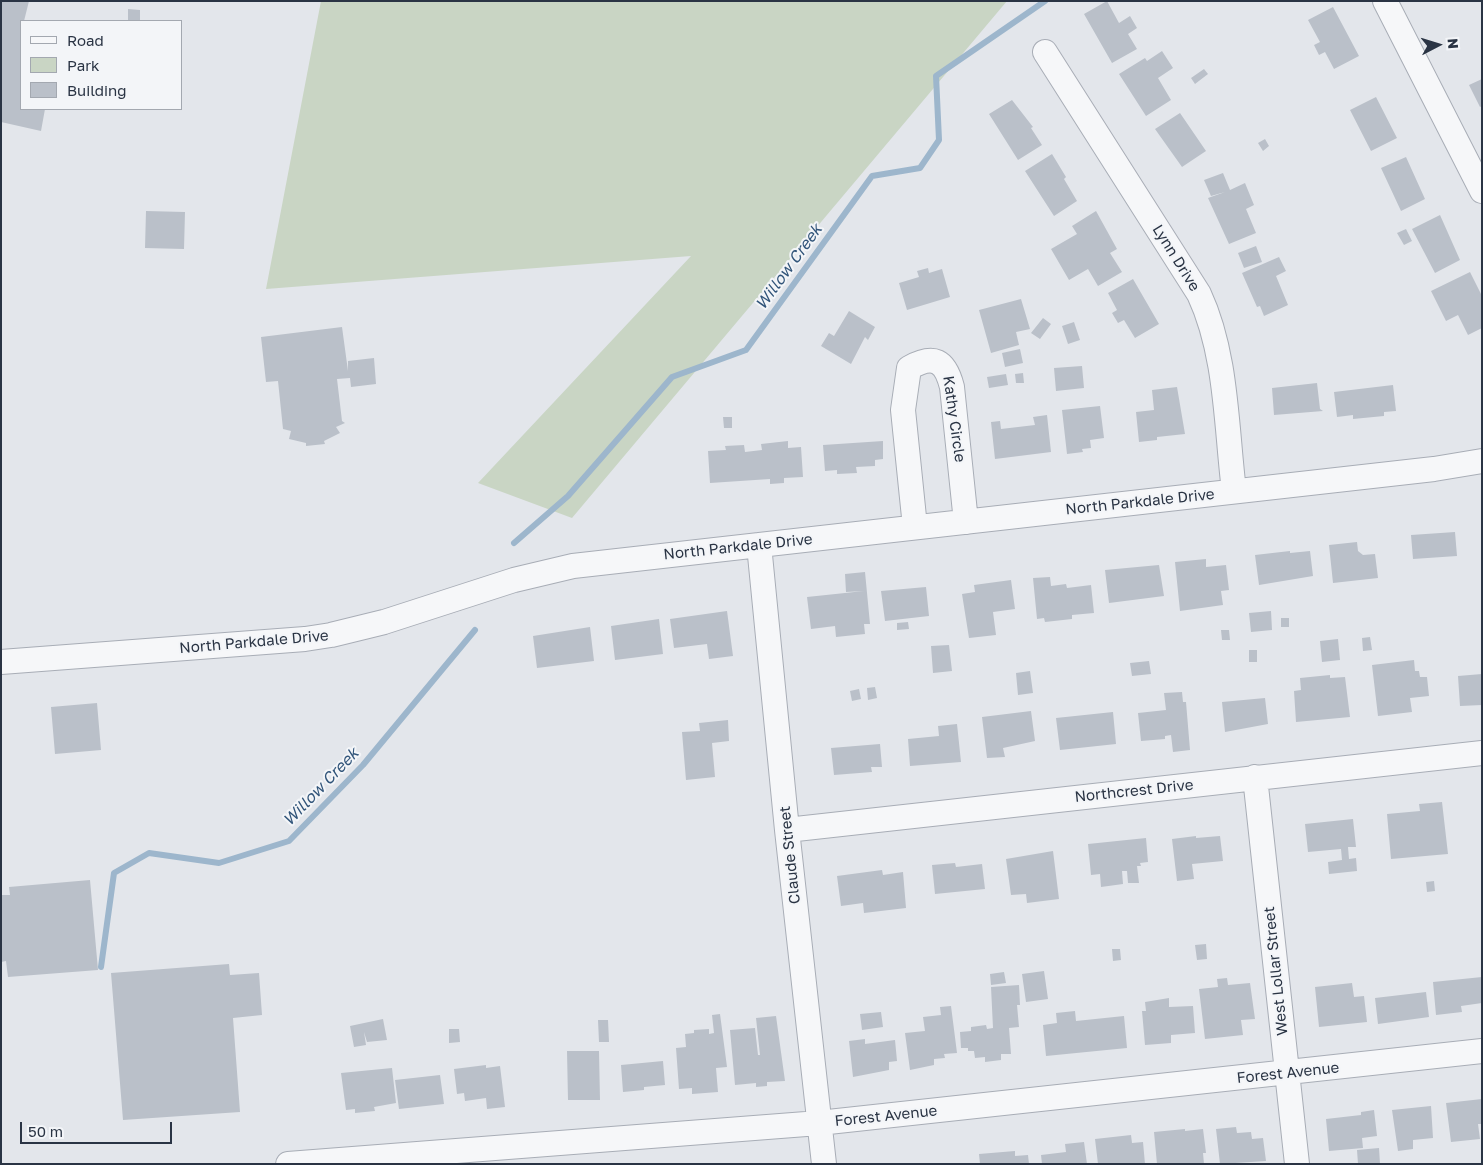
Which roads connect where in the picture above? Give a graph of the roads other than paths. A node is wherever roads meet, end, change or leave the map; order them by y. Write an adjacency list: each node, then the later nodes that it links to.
1 (1385, 1): 3 (street)
2 (1045, 52): 5 (street, Lynn Drive)
3 (1480, 184)
4 (1482, 461): 5 (street, North Parkdale Drive)
5 (1234, 491): 6 (street, North Parkdale Drive)
6 (966, 522): 7 (street, North Parkdale Drive); 7 (street, Kathy Circle)
7 (915, 527): 8 (street, North Parkdale Drive)
8 (759, 545): 9 (street, North Parkdale Drive); 12 (street, Claude Street)
9 (1, 662)
10 (1482, 753): 11 (street, Northcrest Drive)
11 (1255, 777): 12 (street, Northcrest Drive); 14 (street, West Lollar Street)
12 (787, 830): 15 (street, Claude Street)
13 (1482, 1051): 14 (street, Forest Avenue)
14 (1287, 1073): 15 (street, Forest Avenue); 18 (street, West Lollar Street)
15 (819, 1123): 16 (street, Forest Avenue); 17 (street, Claude Street)
16 (288, 1164)
17 (824, 1164)
18 (1297, 1164)

